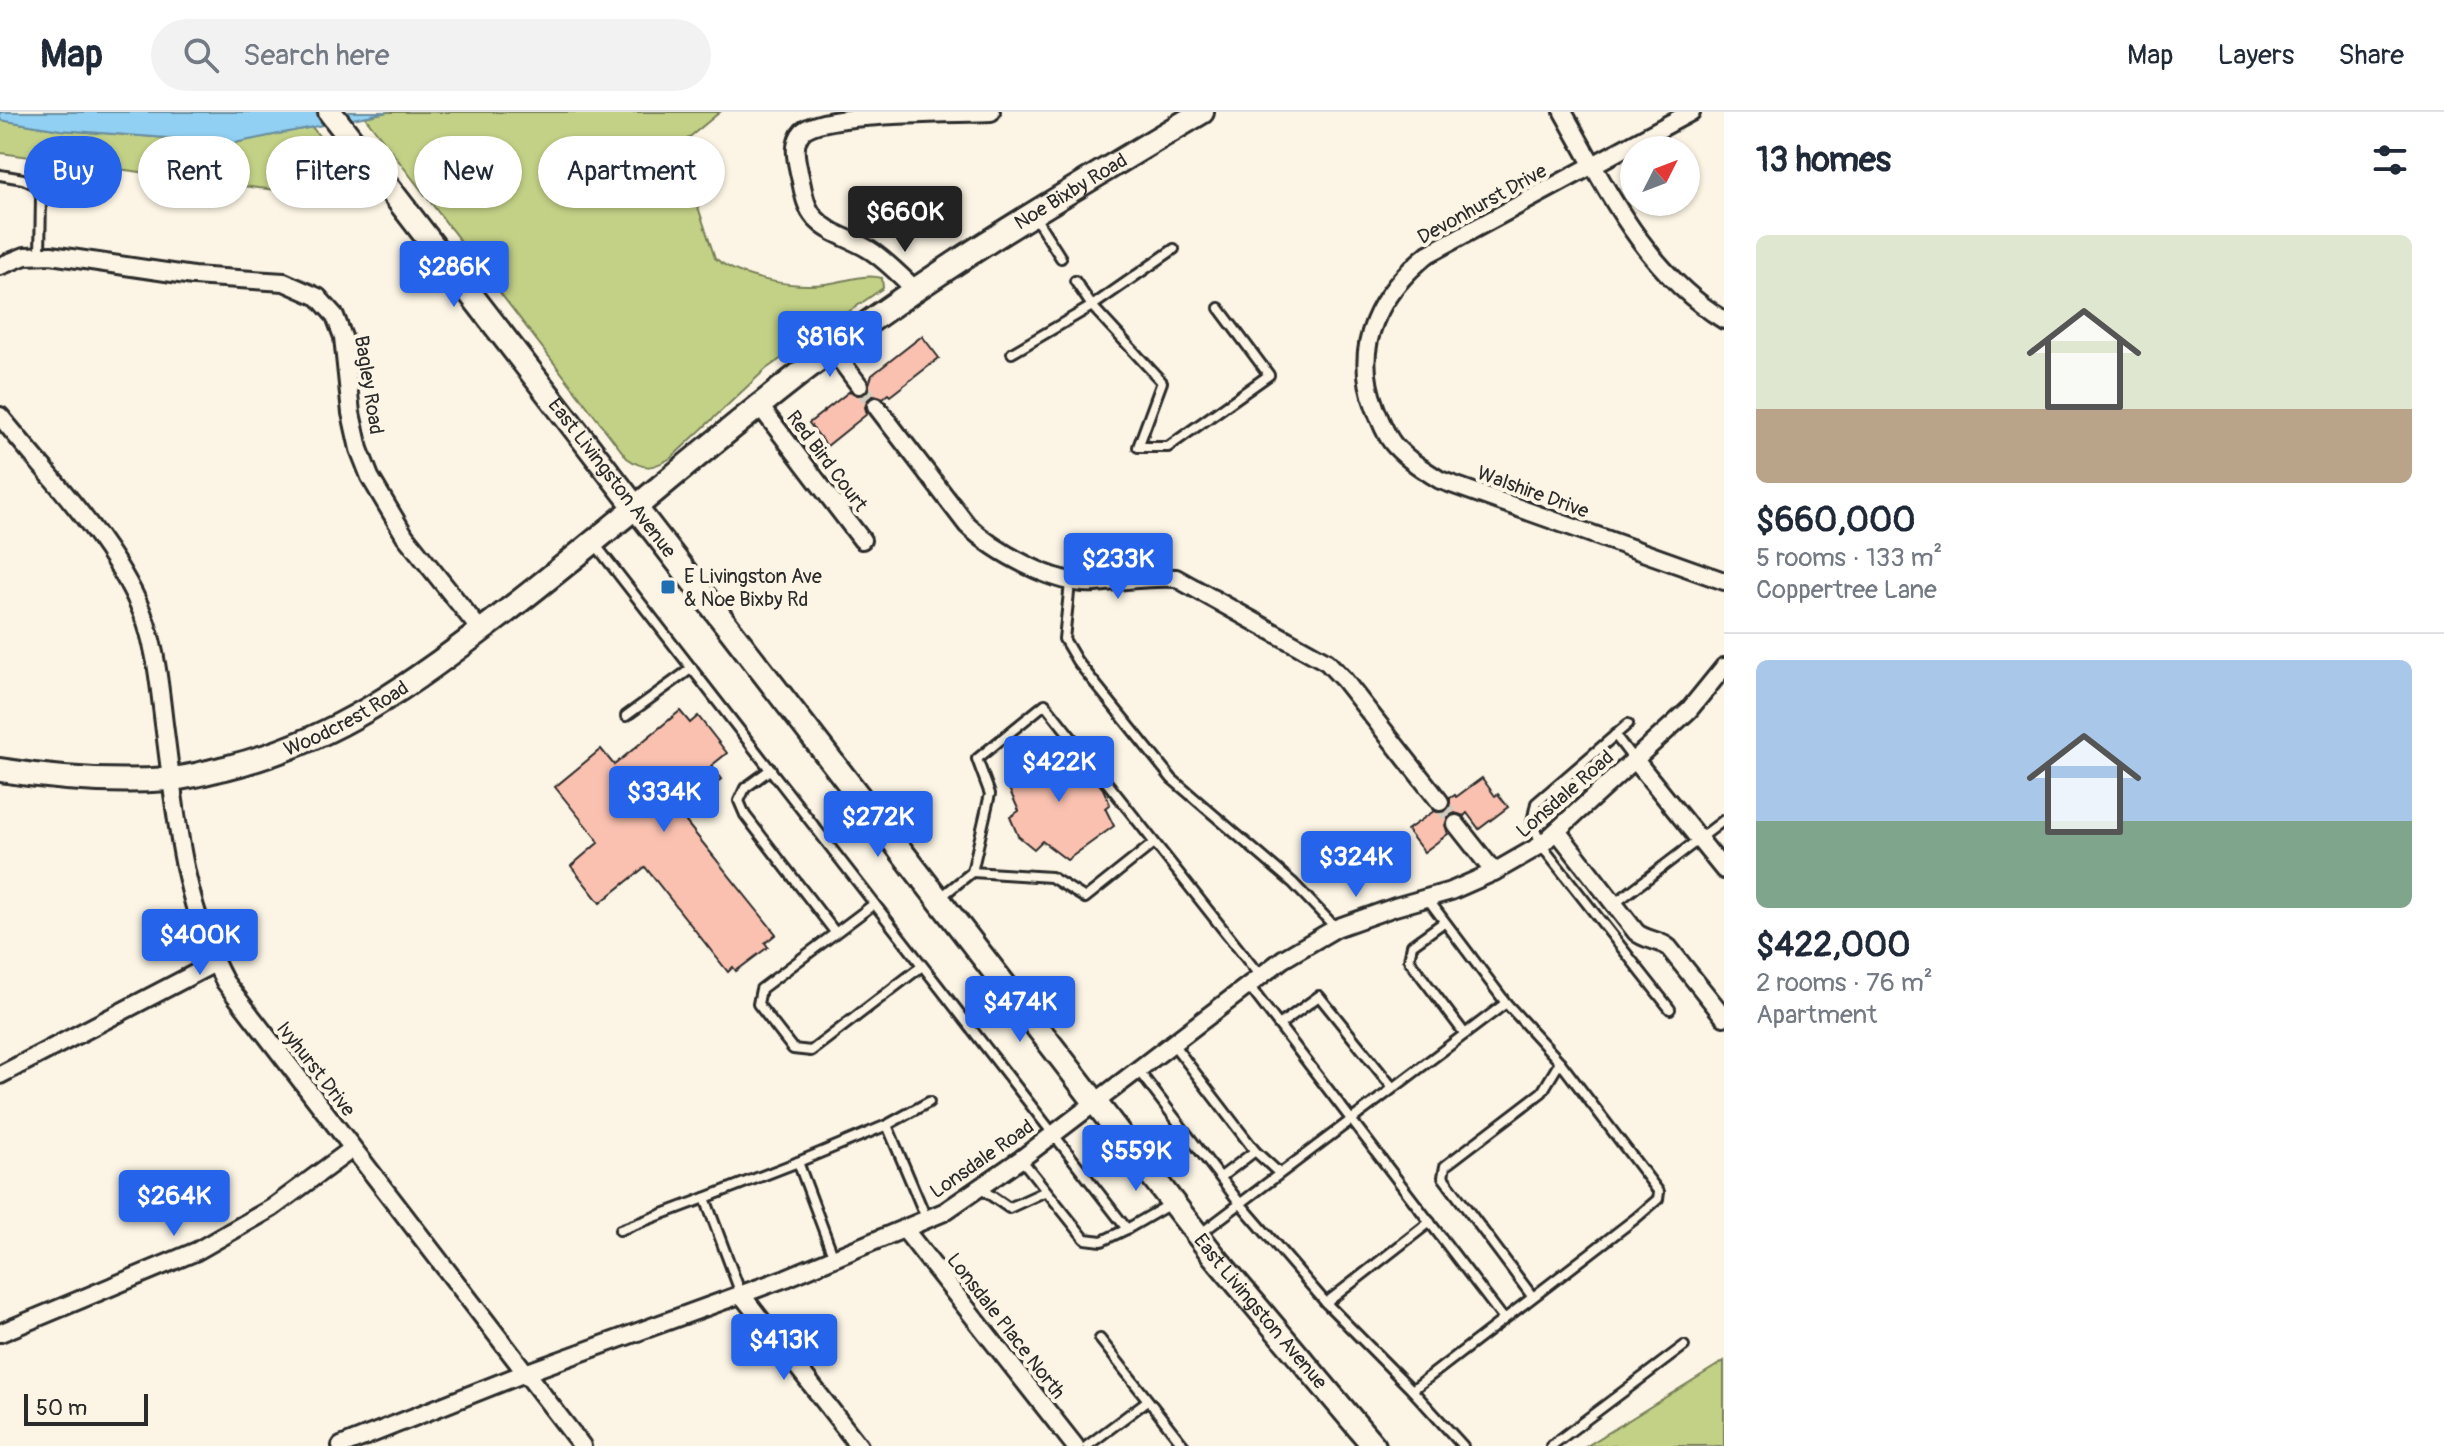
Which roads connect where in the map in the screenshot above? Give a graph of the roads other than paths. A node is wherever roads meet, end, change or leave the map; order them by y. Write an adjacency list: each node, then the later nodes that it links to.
1 (330, 112): 25 (main road, East Livingston Avenue)
2 (991, 112): 14 (street)
3 (1202, 112): 8 (main road, Noe Bixby Road)
4 (1563, 112): 6 (street)
5 (1691, 112): 6 (street, Devonhurst Drive)
6 (1592, 165): 17 (street); 21 (street, Devonhurst Drive)
7 (0, 175): 10 (lane)
8 (1033, 213): 11 (lane); 14 (main road, Noe Bixby Road)
9 (1174, 249): 15 (lane)
10 (40, 255): 12 (street, Bagley Road); 30 (street, Bagley Road)
11 (1061, 258)
12 (0, 266)
13 (1075, 281): 15 (lane)
14 (915, 289): 18 (main road, Noe Bixby Road)
15 (1092, 306): 16 (lane); 19 (lane)
16 (1219, 308)
17 (1724, 320)
18 (832, 349): 20 (street); 22 (main road, Noe Bixby Road)
19 (1012, 353)
20 (859, 385)
21 (1369, 391): 28 (street, Walshire Drive)
22 (759, 405): 25 (main road, Noe Bixby Road); 26 (street, Red Bird Court)
23 (876, 406): 29 (street)
24 (0, 416): 39 (street, Ivyhurst Drive)
25 (637, 508): 27 (main road, Woodcrest Road); 51 (main road, East Livingston Avenue)
26 (862, 540)
27 (595, 543): 30 (main road, Woodcrest Road); 32 (lane)
28 (1724, 581)
29 (1070, 583): 40 (street); 55 (lane)
30 (481, 631): 39 (main road, Woodcrest Road)
31 (1724, 667): 36 (street, Lonsdale Road)
32 (692, 668): 33 (lane); 37 (lane)
33 (626, 716)
34 (1628, 724): 35 (lane)
35 (1615, 735): 36 (lane); 46 (lane)
36 (1635, 760): 43 (street, Lonsdale Road); 44 (street)
37 (771, 769): 52 (lane); 56 (lane)
38 (0, 770): 39 (main road, Woodcrest Road)
39 (171, 779): 57 (street, Ivyhurst Drive)
40 (1440, 802)
41 (1724, 820): 44 (lane)
42 (1456, 824): 49 (street)
43 (1557, 831): 46 (street, Lonsdale Road); 53 (street)
44 (1698, 840): 47 (street); 53 (lane)
45 (1154, 843): 48 (lane); 48 (lane); 59 (lane)
46 (1541, 845): 49 (street, Lonsdale Road); 61 (lane)
47 (1724, 870)
48 (972, 872): 51 (lane)
49 (1494, 872): 50 (street, Lonsdale Road)
50 (1427, 898): 54 (lane); 55 (street, Lonsdale Road)
51 (938, 900): 71 (main road, East Livingston Avenue)
52 (874, 904): 56 (lane); 58 (lane)
53 (1614, 904): 62 (street)
54 (1444, 922): 60 (lane); 64 (lane)
55 (1336, 928): 59 (street, Lonsdale Road)
56 (835, 932): 58 (lane)
57 (215, 963): 68 (street); 75 (street, Ivyhurst Drive)
58 (922, 966): 74 (lane)
59 (1254, 980): 63 (lane); 65 (street, Lonsdale Road)
60 (1506, 1003): 64 (lane); 66 (lane)
61 (1670, 1009)
62 (1724, 1017)
63 (1279, 1025): 69 (lane); 72 (lane)
64 (1465, 1034): 69 (lane)
65 (1172, 1043): 67 (street, Lonsdale Road); 76 (lane)
66 (1560, 1062): 94 (lane); 94 (lane)
67 (1138, 1070): 71 (street, Lonsdale Road); 80 (lane)
68 (0, 1075)
69 (1393, 1088): 72 (lane)
70 (929, 1102): 73 (lane)
71 (1095, 1103): 74 (street, Lonsdale Road); 85 (main road, East Livingston Avenue)
72 (1352, 1118): 79 (lane); 87 (lane)
73 (887, 1125): 78 (lane); 86 (lane)
74 (1053, 1134): 77 (street, Lonsdale Road); 88 (lane)
75 (352, 1149): 97 (street); 100 (street, Ivyhurst Drive)
76 (1255, 1151): 79 (lane); 80 (lane)
77 (1021, 1159): 81 (street, Lonsdale Road); 82 (lane)
78 (798, 1162): 83 (lane); 92 (lane)
79 (1279, 1173): 84 (lane)
80 (1221, 1177): 84 (lane)
81 (980, 1188): 82 (lane); 86 (street, Lonsdale Road)
82 (1046, 1191): 88 (lane)
83 (705, 1198): 89 (lane); 93 (lane)
84 (1239, 1202): 91 (lane); 95 (lane)
85 (1173, 1203): 88 (lane); 91 (main road, East Livingston Avenue)
86 (927, 1220): 90 (street, Lonsdale Road)
87 (1430, 1222): 95 (lane); 96 (lane)
88 (1127, 1229)
89 (620, 1230)
90 (905, 1230): 92 (street, Lonsdale Road); 106 (street, Lonsdale Place North)
91 (1198, 1235): 109 (main road, East Livingston Avenue)
92 (834, 1259): 93 (street, Lonsdale Road)
93 (741, 1294): 100 (street, Lonsdale Road); 105 (street)
94 (1532, 1296): 96 (lane)
95 (1326, 1303): 101 (lane)
96 (1503, 1318): 101 (lane)
97 (0, 1333)
98 (1100, 1339): 102 (lane)
99 (1684, 1346): 111 (lane)
100 (525, 1373): 103 (street, Lonsdale Road); 104 (street, Ivyhurst Drive)
101 (1412, 1390): 110 (lane)
102 (1147, 1401): 107 (lane); 108 (lane)
103 (341, 1446)
104 (582, 1446)
105 (859, 1446)
106 (1075, 1446)
107 (1087, 1446)
108 (1184, 1446)
109 (1374, 1446)
110 (1463, 1446)
111 (1551, 1446)

